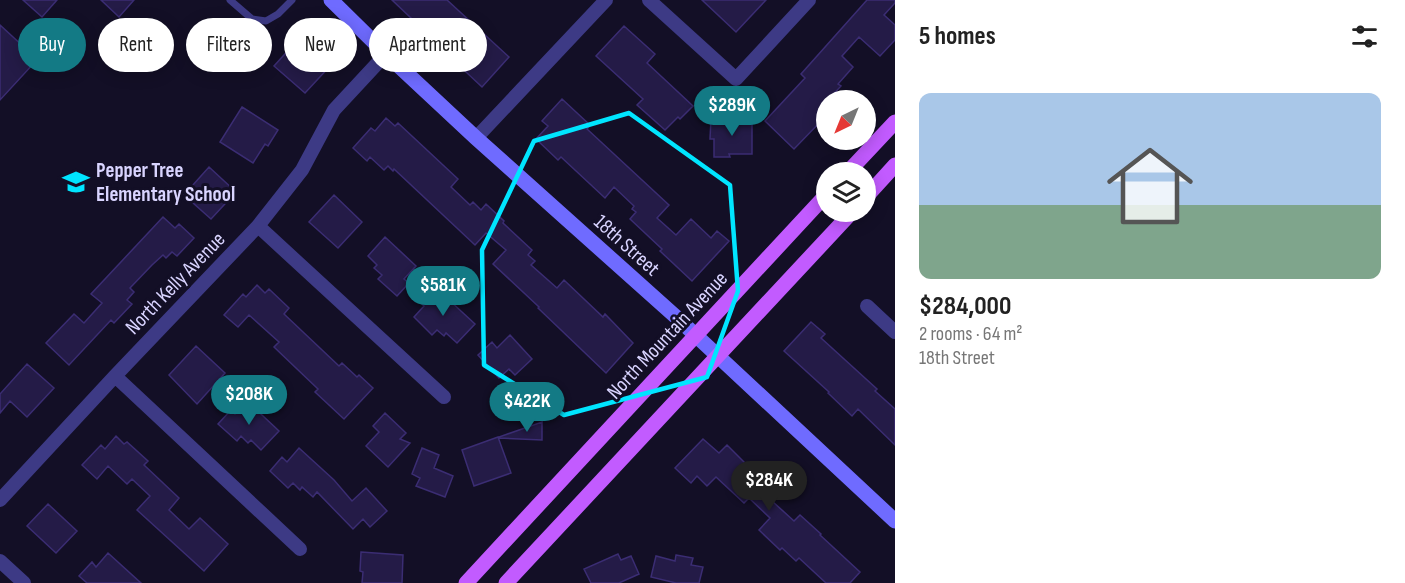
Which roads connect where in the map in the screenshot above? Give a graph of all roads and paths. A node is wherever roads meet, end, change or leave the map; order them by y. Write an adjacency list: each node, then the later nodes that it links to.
1 (230, 0): 2 (lane)
2 (292, 0)
3 (331, 0): 7 (main road, 18th Street)
4 (606, 0): 11 (street)
5 (649, 0): 6 (street)
6 (809, 0)
7 (369, 37)
8 (369, 72): 17 (street, North Kelly Avenue)
9 (405, 72): 11 (main road, 18th Street)
10 (895, 122): 12 (main road)
11 (476, 138): 20 (main road, 18th Street)
12 (857, 162)
13 (895, 165): 14 (main road)
14 (876, 185)
15 (816, 206): 20 (main road, North Mountain Avenue)
16 (843, 222): 21 (main road)
17 (258, 226): 22 (street, North Kelly Avenue); 23 (street)
18 (867, 306): 19 (street)
19 (895, 332)
20 (696, 335): 21 (main road, 18th Street); 29 (main road, North Mountain Avenue)
21 (717, 355): 25 (main road, 18th Street); 30 (main road)
22 (115, 376): 24 (street, North Kelly Avenue); 26 (street)
23 (444, 397)
24 (0, 500)
25 (895, 521)
26 (300, 549)
27 (0, 561): 28 (street)
28 (24, 583)
29 (466, 583)
30 (506, 583)

